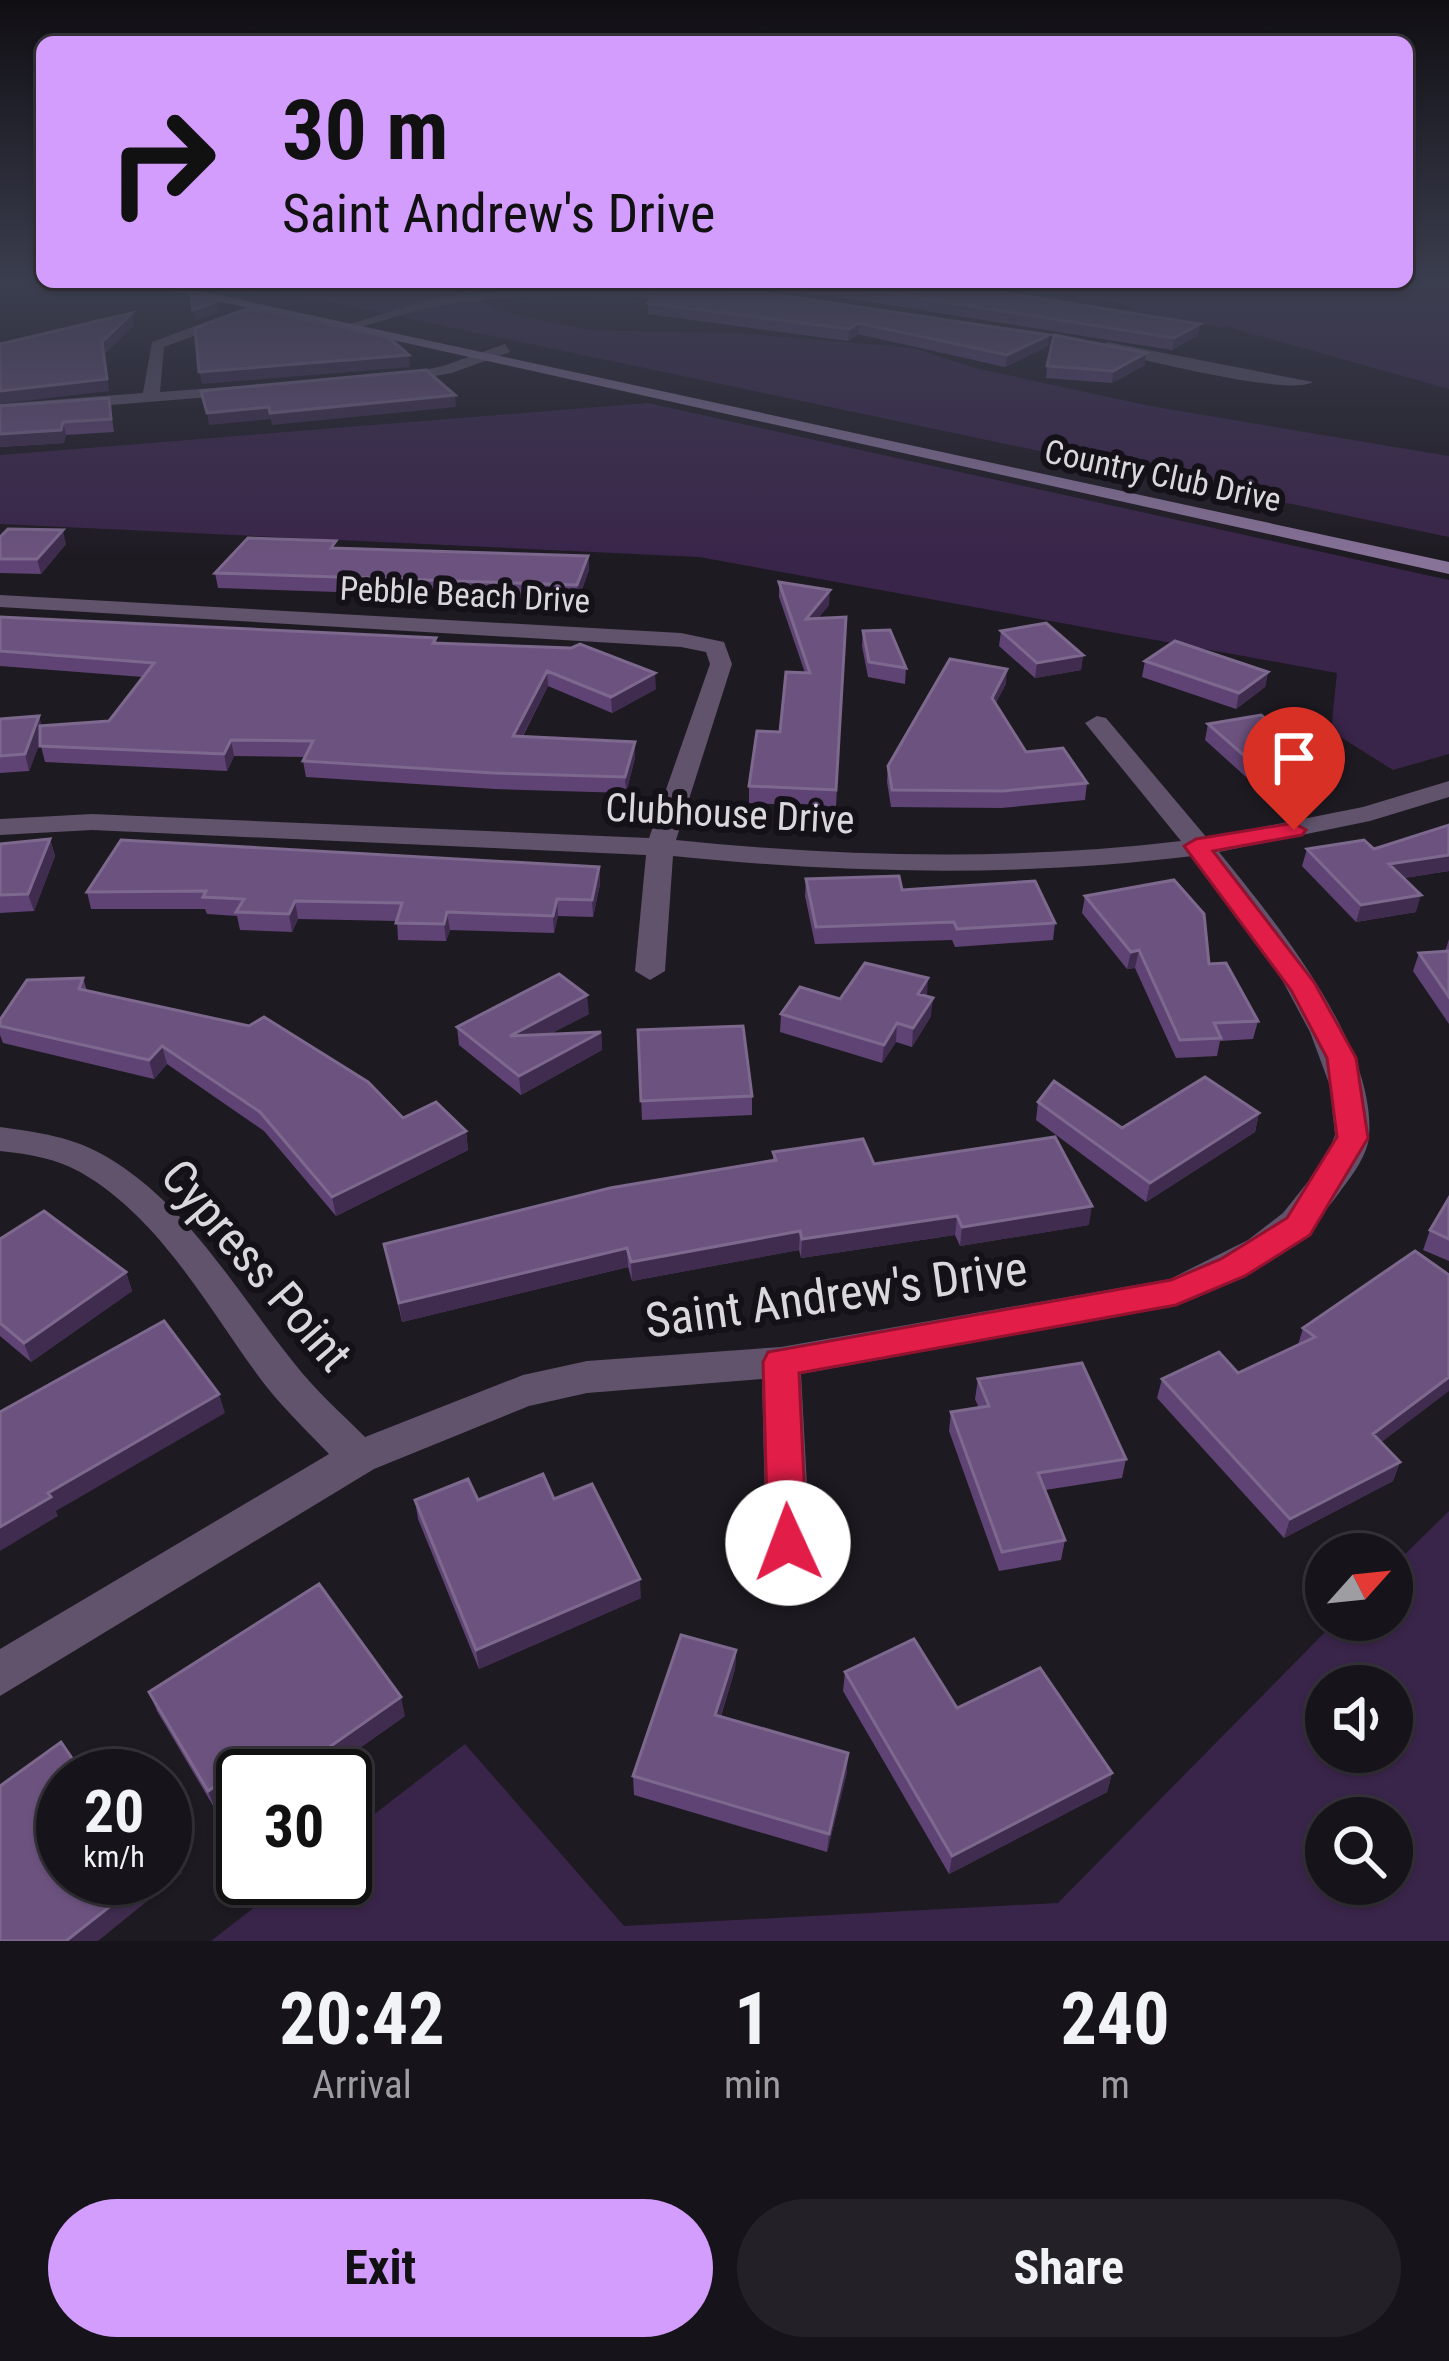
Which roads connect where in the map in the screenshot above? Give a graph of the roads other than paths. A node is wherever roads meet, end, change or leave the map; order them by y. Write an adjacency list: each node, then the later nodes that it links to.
1 (154, 378): 9 (street)
2 (398, 378): 6 (street)
3 (572, 378): 12 (main road, Country Club Drive)
4 (639, 378): 11 (main road, Country Club Drive)
5 (1258, 378): 7 (street)
6 (361, 382)
7 (1305, 382)
8 (268, 389): 9 (street)
9 (152, 397): 10 (street)
10 (0, 409)
11 (1449, 551)
12 (1449, 568)
13 (0, 601): 18 (street, Pebble Beach Drive)
14 (1097, 723): 17 (street, Saint Andrew's Drive)
15 (1449, 789): 17 (street, Clubhouse Drive)
16 (0, 826): 18 (street, Clubhouse Drive)
17 (1196, 846): 18 (street, Clubhouse Drive); 21 (street, Saint Andrew's Drive)
18 (660, 847): 19 (street)
19 (650, 971)
20 (0, 1139): 22 (street, Cypress Point)
21 (781, 1362): 22 (street, Saint Andrew's Drive); 23 (street)
22 (359, 1456): 24 (street, Saint Andrew's Drive)
23 (788, 1543)
24 (0, 1674)

